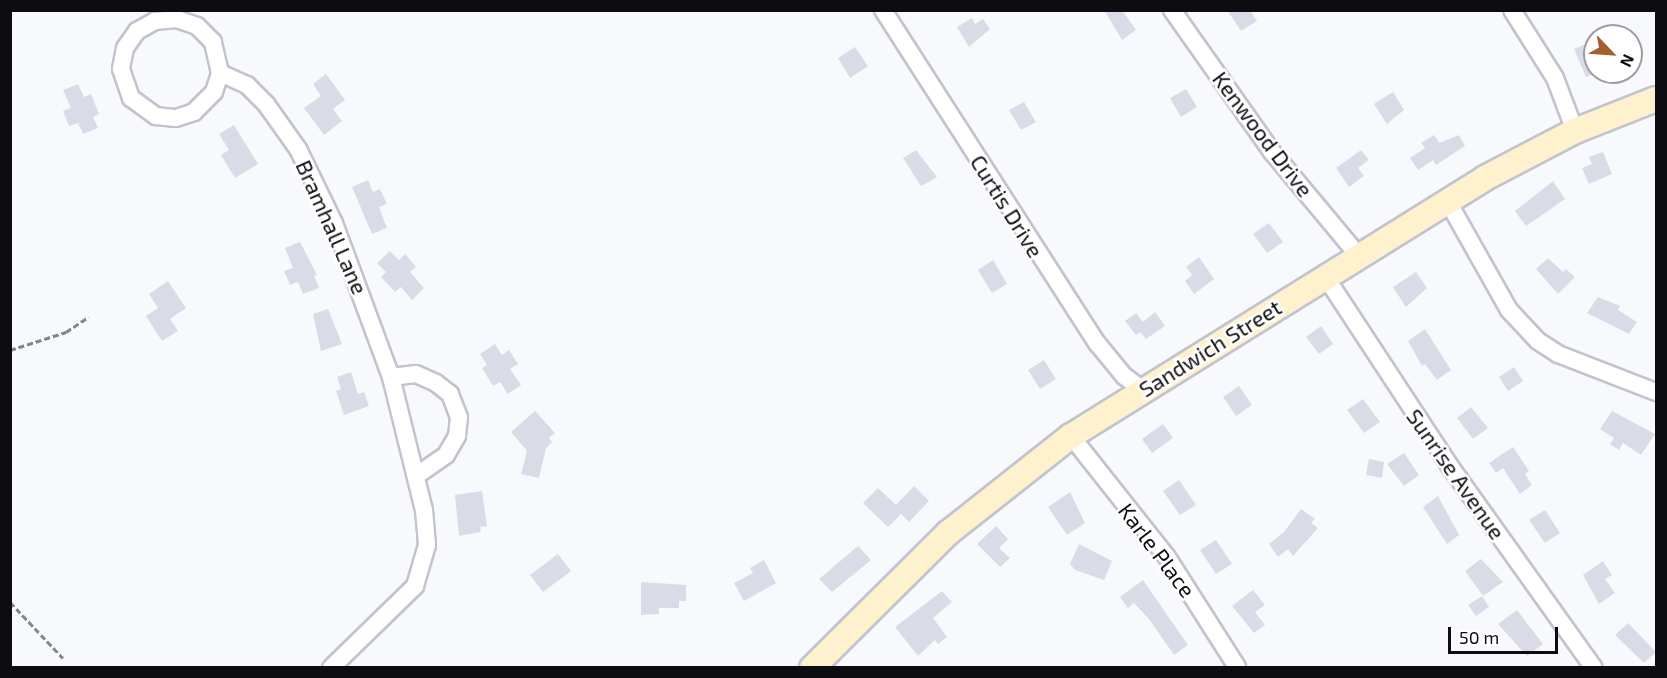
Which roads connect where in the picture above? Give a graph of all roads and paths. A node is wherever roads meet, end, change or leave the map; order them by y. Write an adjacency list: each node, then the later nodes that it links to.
1 (883, 10): 13 (street, Curtis Drive)
2 (1172, 10): 8 (street, Kenwood Drive)
3 (1512, 10): 6 (street)
4 (220, 74): 4 (street); 12 (street, Bramhall Lane)
5 (1656, 99): 6 (street, Sandwich Street)
6 (1575, 131): 7 (street, Sandwich Street)
7 (1448, 200): 8 (street, Sandwich Street); 14 (street)
8 (1358, 255): 9 (street, Sandwich Street)
9 (1325, 276): 13 (street, Sandwich Street); 22 (street, Sunrise Avenue)
10 (88, 316): 11 (path)
11 (10, 350)
12 (391, 377): 16 (street, Bramhall Lane); 16 (street)
13 (1143, 390): 15 (street, Sandwich Street)
14 (1656, 392)
15 (1071, 436): 20 (street, Sandwich Street); 21 (street, Karle Place)
16 (416, 476): 19 (street, Bramhall Lane)
17 (10, 602): 18 (path)
18 (63, 658)
19 (331, 668)
20 (812, 668)
21 (1237, 668)
22 (1594, 668)

